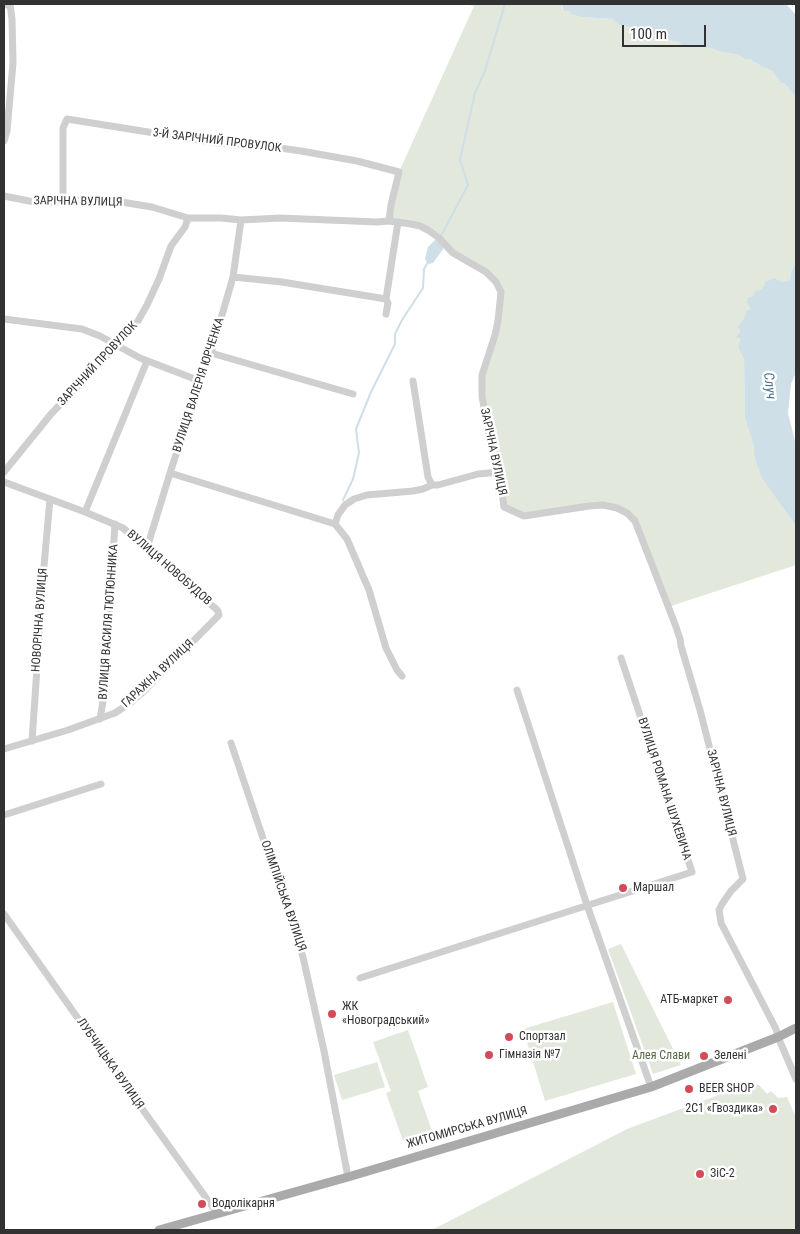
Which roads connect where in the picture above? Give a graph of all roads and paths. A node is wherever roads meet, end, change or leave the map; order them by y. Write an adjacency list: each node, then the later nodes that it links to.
1 (4, 5): 2 (street)
2 (4, 141)
3 (4, 196): 4 (street, ЗАРІЧНА ВУЛИЦЯ)
4 (62, 201): 5 (street, ЗАРІЧНА ВУЛИЦЯ); 7 (street, 3-Й ЗАРІЧНИЙ ПРОВУЛОК)
5 (188, 218): 6 (street, ЗАРІЧНА ВУЛИЦЯ); 13 (street, ЗАРІЧНИЙ ПРОВУЛОК)
6 (241, 220): 7 (street, ЗАРІЧНА ВУЛИЦЯ); 9 (street, ВУЛИЦЯ ВАЛЕРІЯ ЮРЧЕНКА)
7 (389, 221): 8 (street, ЗАРІЧНА ВУЛИЦЯ)
8 (398, 222): 10 (street); 20 (street, ЗАРІЧНА ВУЛИЦЯ)
9 (233, 277): 10 (street); 14 (street, ВУЛИЦЯ ВАЛЕРІЯ ЮРЧЕНКА)
10 (386, 299): 11 (street)
11 (386, 314)
12 (4, 319): 13 (street)
13 (117, 346): 15 (street); 19 (street, ЗАРІЧНИЙ ПРОВУЛОК)
14 (211, 352): 16 (street, ВУЛИЦЯ ВАЛЕРІЯ ЮРЧЕНКА); 18 (street)
15 (148, 361): 16 (street); 25 (street)
16 (200, 381): 21 (street, ВУЛИЦЯ ВАЛЕРІЯ ЮРЧЕНКА)
17 (413, 381): 23 (street)
18 (353, 394)
19 (4, 472)
20 (499, 472): 23 (street); 43 (street, ЗАРІЧНА ВУЛИЦЯ)
21 (170, 473): 27 (street); 28 (street, ВУЛИЦЯ ВАЛЕРІЯ ЮРЧЕНКА)
22 (4, 482): 24 (street, ВУЛИЦЯ НОВОБУДОВ)
23 (432, 485): 27 (street)
24 (50, 499): 25 (street, ВУЛИЦЯ НОВОБУДОВ); 34 (street, НОВОРІЧНА ВУЛИЦЯ)
25 (85, 512): 26 (street, ВУЛИЦЯ НОВОБУДОВ)
26 (115, 524): 28 (street, ВУЛИЦЯ НОВОБУДОВ); 33 (street, ВУЛИЦЯ ВАСИЛЯ ТЮТЮННИКА)
27 (335, 524): 31 (street)
28 (147, 548): 29 (street, ВУЛИЦЯ НОВОБУДОВ)
29 (219, 616): 33 (street, ГАРАЖНА ВУЛИЦЯ)
30 (621, 658): 39 (street, ВУЛИЦЯ РОМАНА ШУХЕВИЧА)
31 (402, 676)
32 (517, 690): 39 (street)
33 (100, 719): 34 (street, ГАРАЖНА ВУЛИЦЯ)
34 (32, 741): 36 (street, ГАРАЖНА ВУЛИЦЯ)
35 (232, 743): 46 (street, ОЛІМПІЙСЬКА ВУЛИЦЯ)
36 (4, 749)
37 (101, 784): 38 (street)
38 (4, 815)
39 (587, 905): 41 (street, ВУЛИЦЯ РОМАНА ШУХЕВИЧА); 45 (street)
40 (4, 914): 47 (street, ЛУБЧИЦЬКА ВУЛИЦЯ)
41 (360, 978)
42 (796, 1028): 43 (main road, ЖИТОМИРСЬКА ВУЛИЦЯ)
43 (778, 1037): 44 (street); 45 (main road, ЖИТОМИРСЬКА ВУЛИЦЯ)
44 (796, 1079)
45 (652, 1087): 46 (main road, ЖИТОМИРСЬКА ВУЛИЦЯ)
46 (348, 1177): 47 (main road, ЖИТОМИРСЬКА ВУЛИЦЯ)
47 (218, 1213): 48 (main road, ЖИТОМИРСЬКА ВУЛИЦЯ)
48 (159, 1230)

